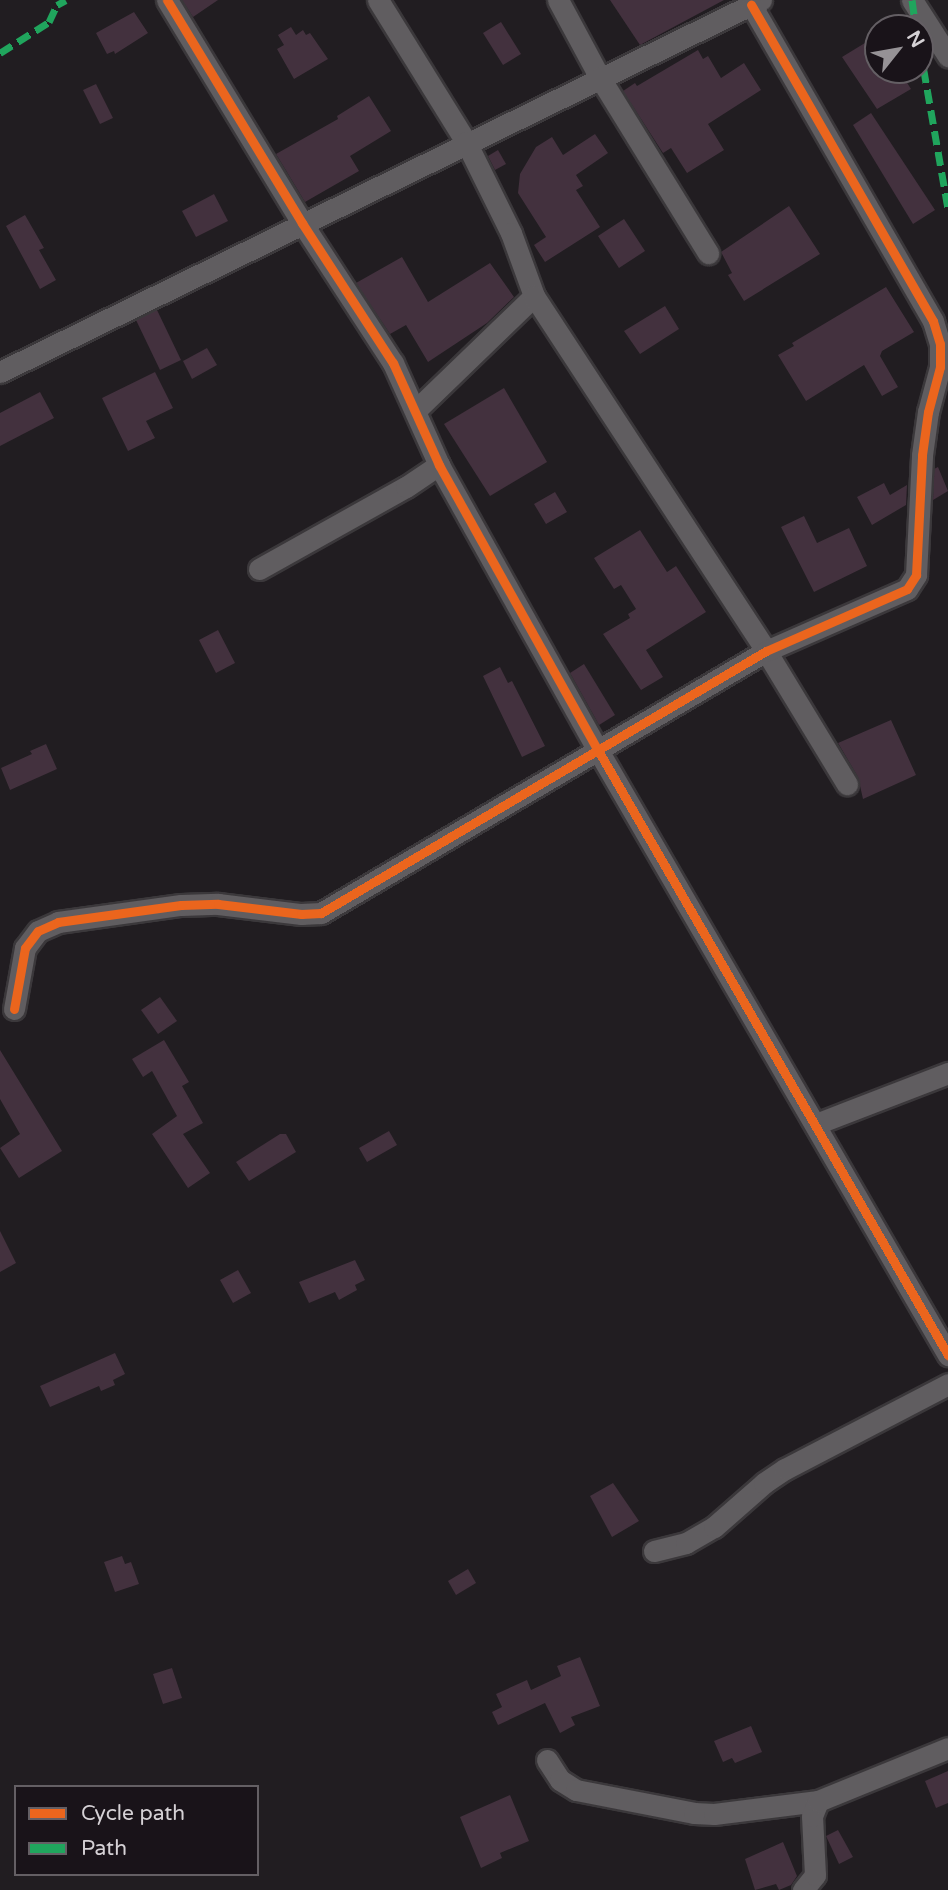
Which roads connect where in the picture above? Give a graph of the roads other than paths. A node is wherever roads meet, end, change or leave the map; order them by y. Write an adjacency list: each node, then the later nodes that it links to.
1 (167, 0): 9 (street)
2 (377, 0): 8 (street)
3 (558, 0): 7 (street)
4 (912, 0): 6 (street)
5 (756, 2): 7 (street); 15 (street)
6 (948, 56)
7 (600, 78): 8 (street); 10 (street)
8 (466, 142): 9 (street); 11 (street)
9 (302, 223): 12 (street); 14 (street)
10 (708, 253)
11 (534, 296): 14 (street); 18 (street)
12 (0, 372)
13 (948, 402): 15 (street)
14 (415, 411): 16 (street)
15 (928, 412): 18 (street)
16 (439, 465): 17 (street); 19 (street)
17 (258, 569)
18 (766, 651): 19 (street); 20 (street)
19 (599, 752): 21 (street); 23 (street)
20 (847, 784)
21 (14, 1009)
22 (948, 1073): 23 (street)
23 (816, 1124): 24 (street)
24 (948, 1355)
25 (948, 1384): 26 (street)
26 (654, 1551)
27 (948, 1748): 29 (street)
28 (547, 1760): 29 (street)
29 (818, 1801): 30 (street)
30 (803, 1890)

